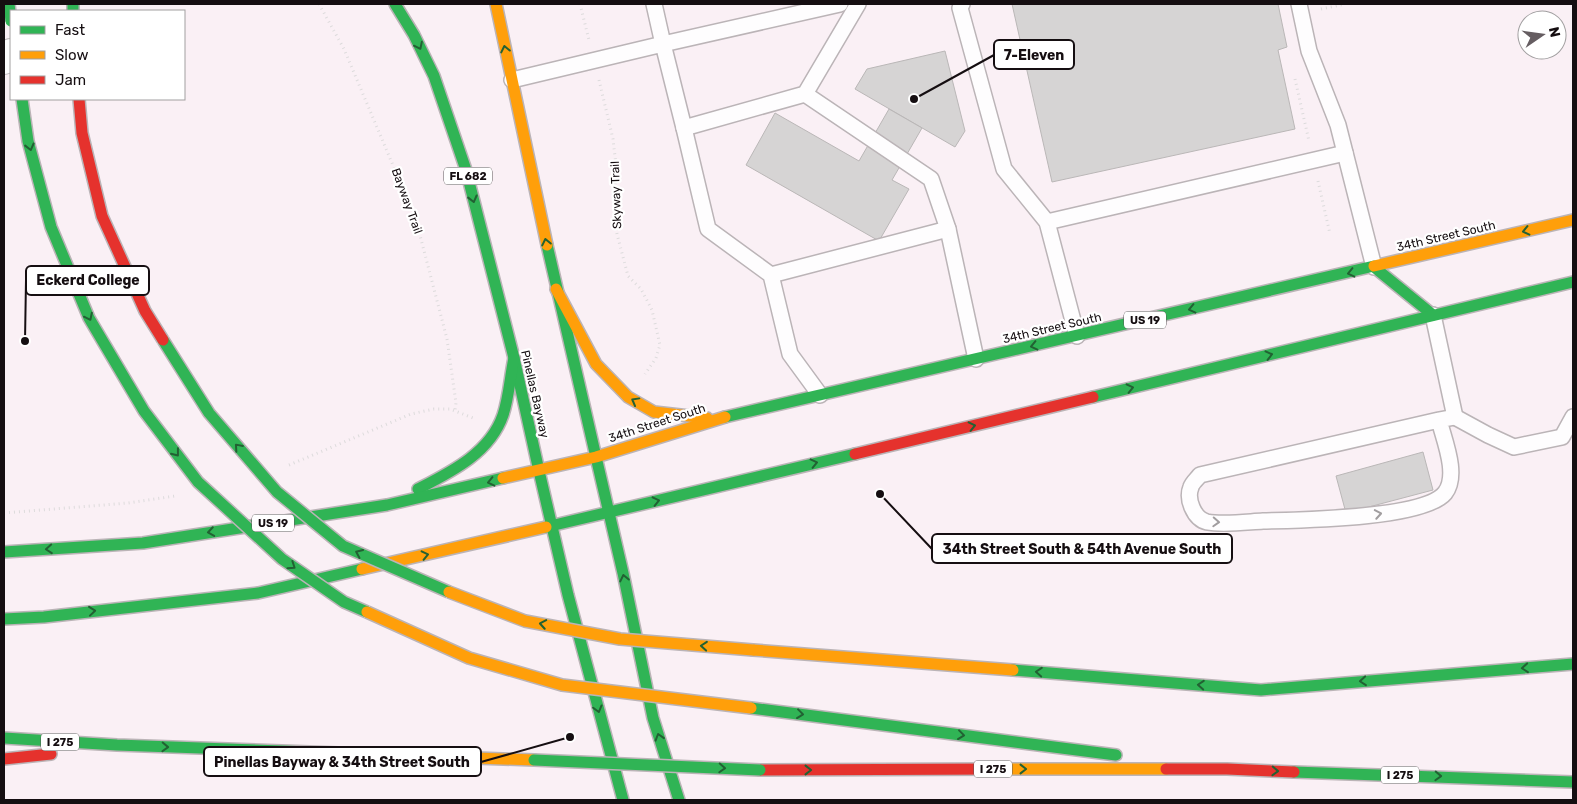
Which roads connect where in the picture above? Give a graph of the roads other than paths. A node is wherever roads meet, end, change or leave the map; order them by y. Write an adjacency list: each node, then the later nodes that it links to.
1 (395, 4): 24 (main road, Pinellas Bayway / FL 682, one-way to 24)
2 (496, 4): 9 (main road, one-way to 2)
3 (654, 4): 8 (lane)
4 (840, 4): 8 (lane)
5 (858, 4): 10 (lane)
6 (962, 4): 16 (lane)
7 (1299, 4): 14 (lane)
8 (663, 44): 9 (lane); 13 (lane)
9 (512, 80): 21 (main road, one-way to 9)
10 (805, 94): 13 (lane); 17 (lane)
11 (22, 100): 43 (main road, one-way to 43, bridge)
12 (79, 100): 39 (main road, one-way to 12, bridge)
13 (684, 128): 19 (lane)
14 (1345, 153): 16 (lane); 18 (lane)
15 (1573, 220): 18 (main road, 34th Street South / US 19, one-way to 18)
16 (1047, 222): 23 (lane)
17 (948, 229): 19 (lane); 25 (lane)
18 (1374, 267): 22 (main road); 23 (main road, 34th Street South / US 19, one-way to 23)
19 (770, 275): 26 (lane)
20 (1573, 282): 22 (main road)
21 (556, 289): 29 (main road, one-way to 21); 32 (main road)
22 (1432, 315): 27 (lane); 35 (main road, one-way to 22)
23 (1077, 336): 25 (main road, 34th Street South / US 19, one-way to 25)
24 (514, 358): 33 (main road, Pinellas Bayway / FL 682); 34 (main road)
25 (976, 359): 26 (main road, 34th Street South / US 19)
26 (820, 395): 29 (main road, 34th Street South / US 19)
27 (1455, 417): 30 (lane); 31 (lane)
28 (1573, 417): 31 (lane)
29 (716, 419): 32 (main road, 34th Street South / US 19)
30 (1439, 420): 30 (lane, one-way to 30)
31 (1568, 441)
32 (596, 457): 33 (main road, 34th Street South / US 19); 35 (main road)
33 (539, 471): 34 (main road, US 19, one-way to 34); 36 (main road, Pinellas Bayway / FL 682)
34 (387, 505): 37 (main road, US 19, one-way to 37)
35 (608, 513): 36 (main road); 46 (main road, one-way to 35)
36 (551, 526): 38 (main road, one-way to 36); 45 (main road, Pinellas Bayway, one-way to 45)
37 (4, 552)
38 (4, 619)
39 (1573, 664)
40 (4, 738): 41 (main road, I 275)
41 (116, 745): 42 (main road); 43 (main road, I 275, one-way to 43, bridge)
42 (4, 759)
43 (1226, 769): 44 (main road, I 275, one-way to 44)
44 (1573, 782)
45 (624, 800)
46 (678, 800)

